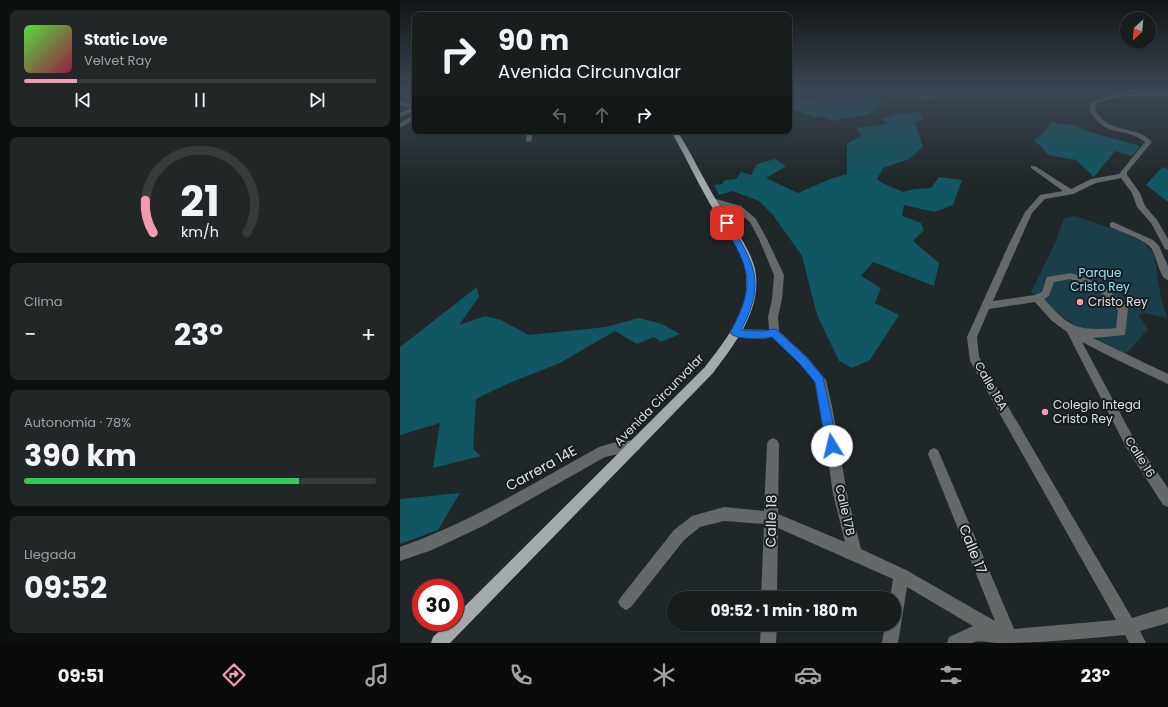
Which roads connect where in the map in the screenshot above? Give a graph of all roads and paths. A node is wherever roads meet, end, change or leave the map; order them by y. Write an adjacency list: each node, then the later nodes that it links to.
1 (1100, 121): 6 (street)
2 (530, 134): 4 (street)
3 (676, 134): 8 (main road, Avenida Circunvalar)
4 (529, 141)
5 (1033, 167): 7 (street)
6 (1124, 175): 7 (street, Calle 16A); 10 (street)
7 (1070, 192): 13 (street, Calle 16A)
8 (712, 200): 15 (main road, Avenida Circunvalar); 16 (street)
9 (1113, 225): 11 (street)
10 (1168, 247)
11 (1168, 277)
12 (1037, 298): 13 (street); 14 (street); 14 (street)
13 (985, 306): 30 (street, Calle 16A)
14 (1070, 329): 17 (street); 21 (street, Calle 16)
15 (735, 333): 16 (street); 19 (main road, Avenida Circunvalar)
16 (774, 333): 24 (street, Calle 17B)
17 (1168, 380)
18 (773, 444): 22 (street, Calle 18)
19 (635, 446): 23 (street, Carrera 14E); 34 (main road, Avenida Circunvalar)
20 (934, 454): 33 (street, Calle 17)
21 (1168, 500)
22 (772, 518): 24 (street); 26 (street, Calle 18); 28 (street)
23 (400, 554)
24 (856, 554): 25 (street)
25 (901, 575): 27 (street); 33 (street)
26 (769, 591)
27 (899, 591)
28 (626, 602)
29 (1168, 615): 30 (street)
30 (1129, 626): 33 (street); 38 (street, Calle 16A)
31 (768, 631): 35 (street)
32 (892, 631): 36 (street)
33 (1011, 641): 37 (street)
34 (439, 643)
35 (768, 643)
36 (890, 643)
37 (955, 643)
38 (1138, 643)

